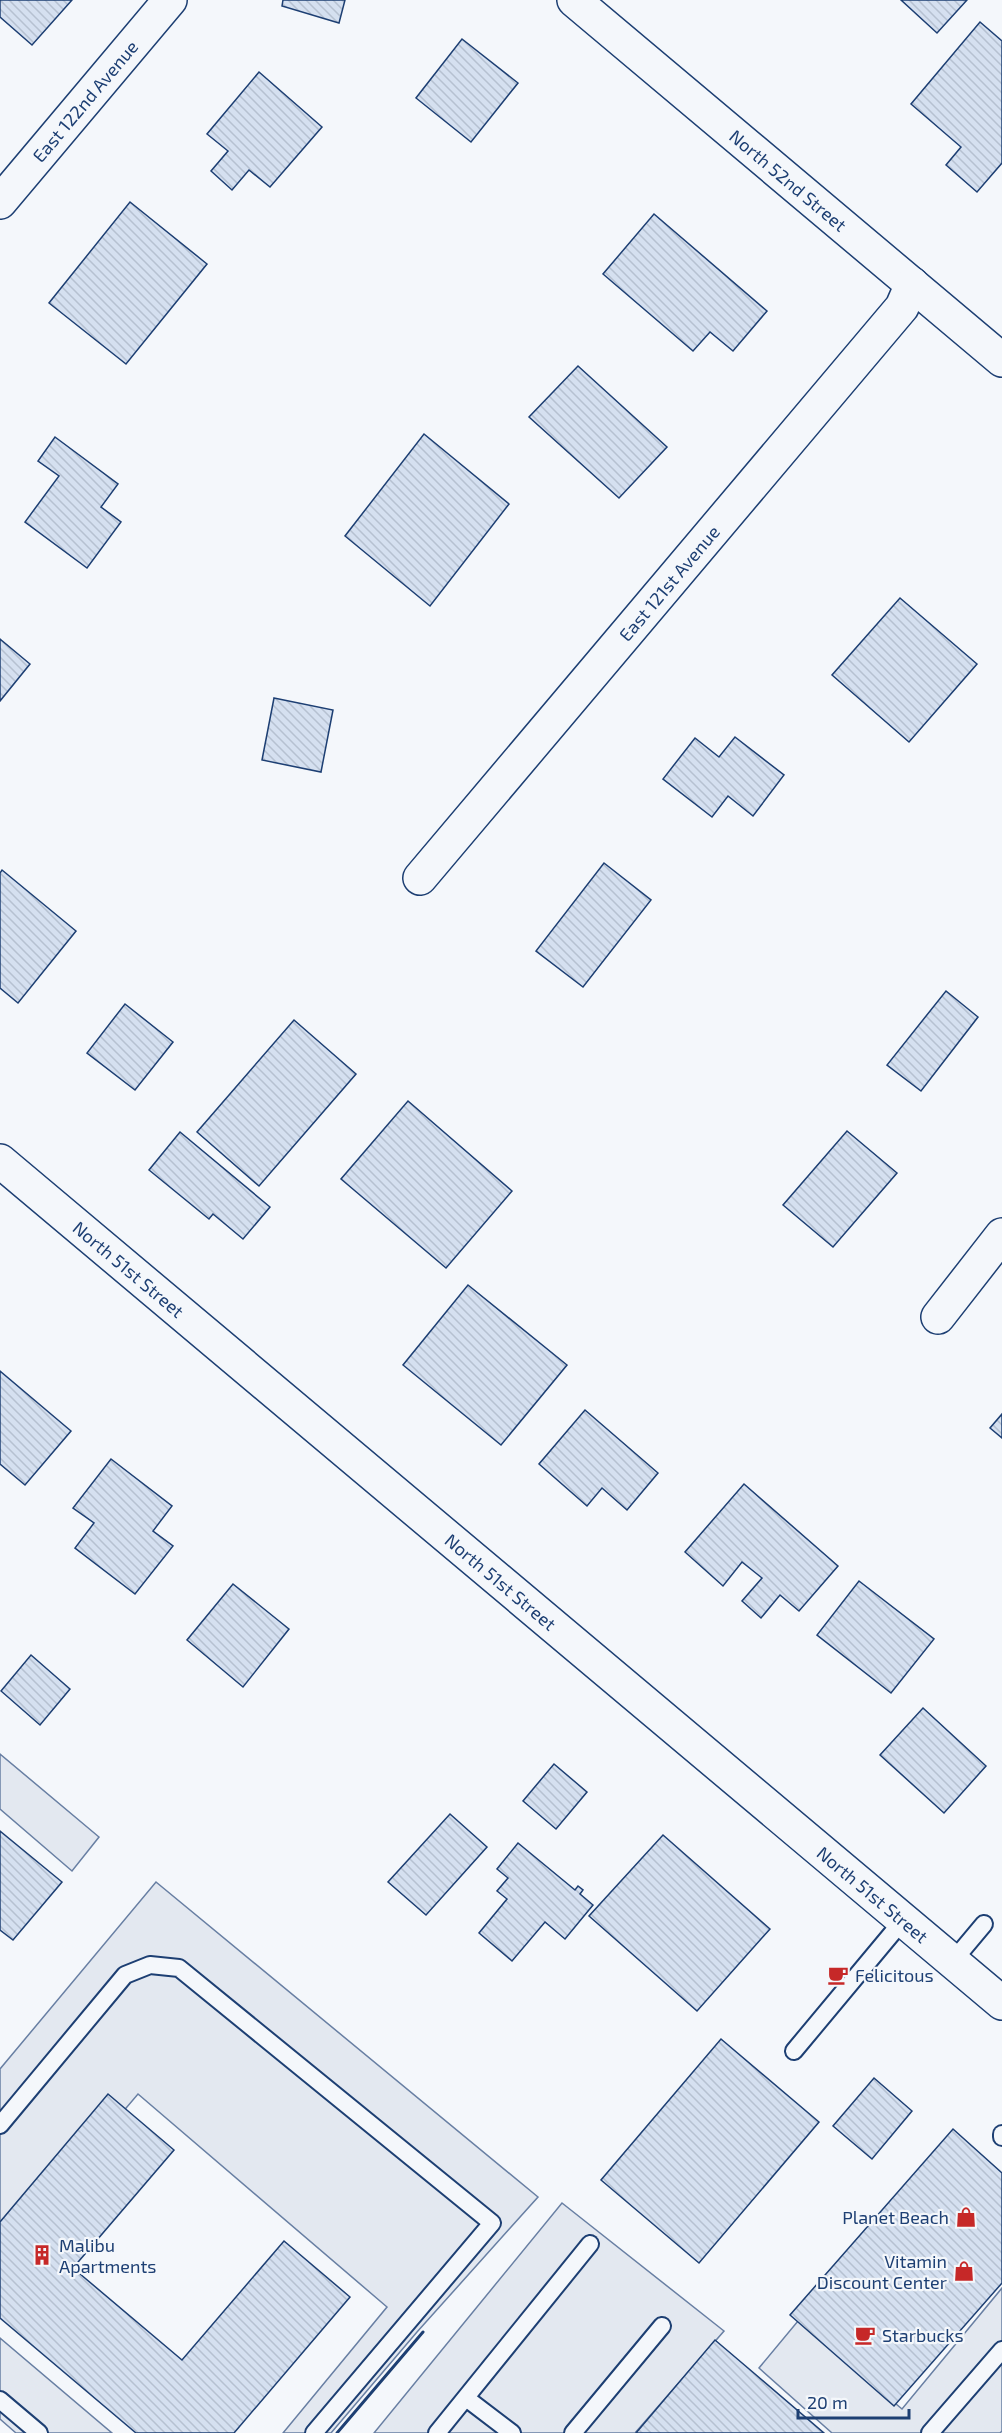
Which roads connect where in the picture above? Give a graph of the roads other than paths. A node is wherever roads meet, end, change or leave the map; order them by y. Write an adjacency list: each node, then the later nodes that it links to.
1 (170, 0): 3 (street, East 122nd Avenue)
2 (574, 0): 4 (street, North 52nd Street)
3 (0, 202)
4 (912, 284): 5 (street, North 52nd Street); 6 (street, East 121st Avenue)
5 (1002, 360)
6 (420, 878)
7 (0, 1161): 10 (street, North 51st Street)
8 (1002, 1235): 9 (street)
9 (938, 1317)
10 (904, 1919): 12 (street, North 51st Street); 14 (lane)
11 (984, 1924): 12 (lane)
12 (953, 1961): 13 (street, North 51st Street)
13 (1002, 2003)
14 (794, 2051)
15 (0, 2125): 22 (lane)
16 (590, 2244): 19 (lane)
17 (662, 2326): 25 (lane)
18 (1002, 2350): 26 (lane)
19 (466, 2398): 23 (lane); 24 (lane)
20 (0, 2400): 21 (lane)
21 (39, 2433)
22 (314, 2433)
23 (437, 2433)
24 (512, 2433)
25 (573, 2433)
26 (930, 2433)

